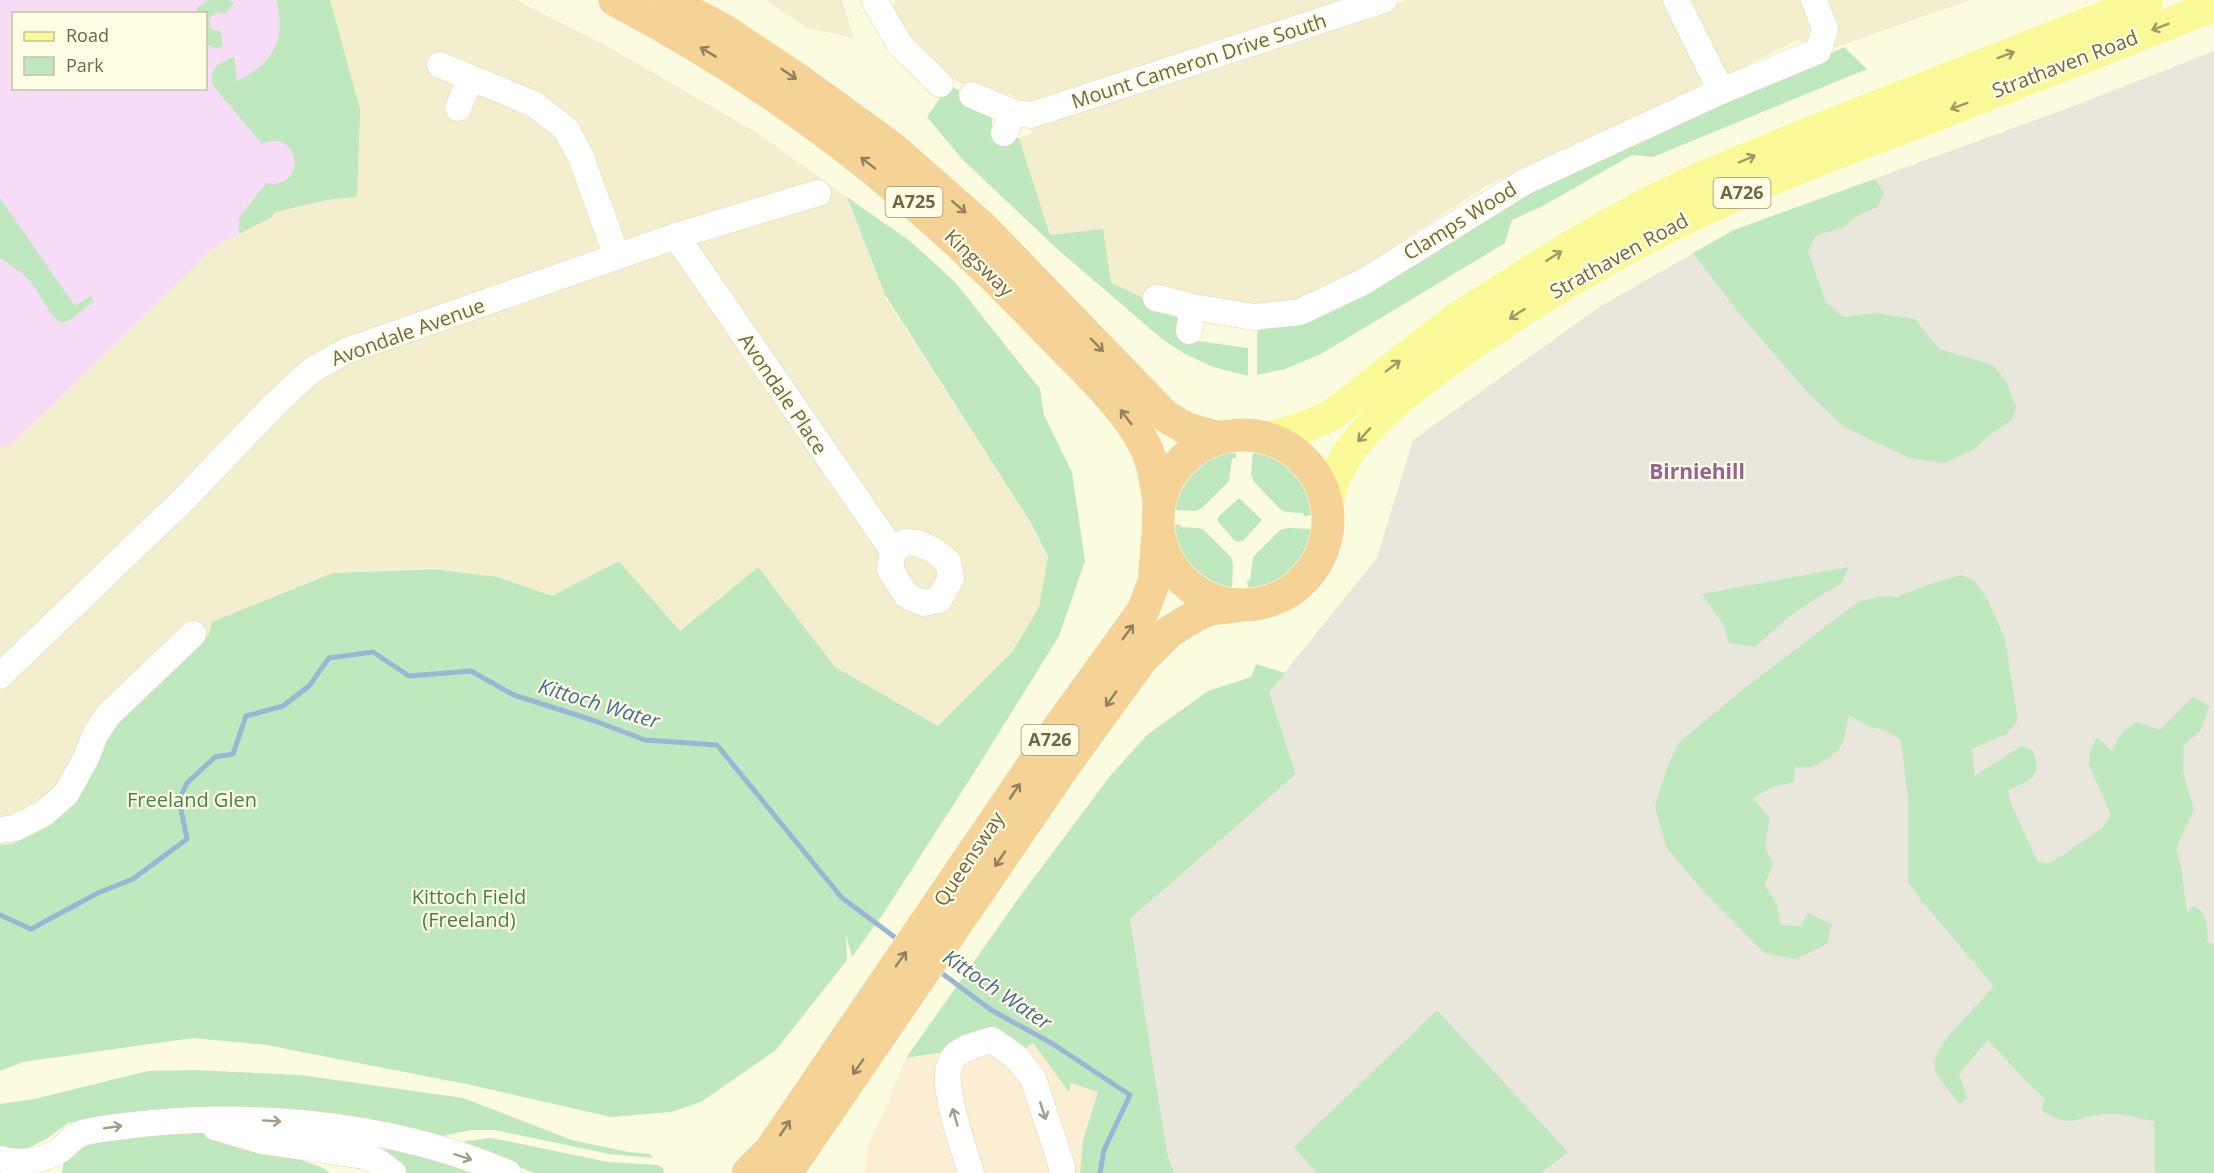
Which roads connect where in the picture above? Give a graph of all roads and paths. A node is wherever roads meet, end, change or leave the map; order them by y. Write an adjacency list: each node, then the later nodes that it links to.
1 (615, 0): 23 (highway, Kingsway / A725, one-way to 1)
2 (668, 0): 20 (highway, Kingsway / A725, one-way to 20)
3 (874, 0): 12 (street)
4 (1384, 0): 9 (street, Mount Cameron Drive South)
5 (1676, 0): 13 (street)
6 (1814, 0): 13 (street, Clamps Wood)
7 (2147, 0): 21 (main road, Strathaven Road / A726, one-way to 7)
8 (2214, 6): 22 (main road, Strathaven Road / A726, one-way to 22)
9 (1328, 9): 14 (street, Mount Cameron Drive South)
10 (440, 65): 11 (street)
11 (471, 78): 15 (street); 18 (street)
12 (940, 84)
13 (1721, 91): 19 (street, Clamps Wood)
14 (972, 95)
15 (458, 108)
16 (818, 193): 17 (street, Avondale Avenue)
17 (676, 236): 18 (street, Avondale Avenue); 24 (street, Avondale Place)
18 (617, 257): 27 (street, Avondale Avenue)
19 (1156, 297)
20 (1219, 438): 21 (highway, A726); 23 (highway, A726)
21 (1268, 438): 22 (highway, A726)
22 (1327, 504): 25 (highway, A726)
23 (1159, 518): 25 (highway, A726); 29 (highway, Queensway / A726, one-way to 23)
24 (893, 551)
25 (1236, 606): 29 (highway, Queensway / A726, one-way to 29)
26 (192, 634): 28 (street)
27 (0, 676)
28 (0, 830)
29 (946, 915): 30 (highway, Queensway / A726)
30 (880, 1013): 38 (highway, Queensway / A726, one-way to 30); 39 (highway, Queensway / A726, one-way to 39)
31 (192, 1120): 32 (street); 34 (street, one-way to 31); 37 (street, one-way to 37)
32 (291, 1146): 35 (street); 36 (street)
33 (0, 1159): 34 (street)
34 (57, 1161)
35 (346, 1173)
36 (393, 1173)
37 (508, 1173)
38 (748, 1173)
39 (786, 1173)
40 (971, 1173): 41 (street, one-way to 41)
41 (1062, 1173)

